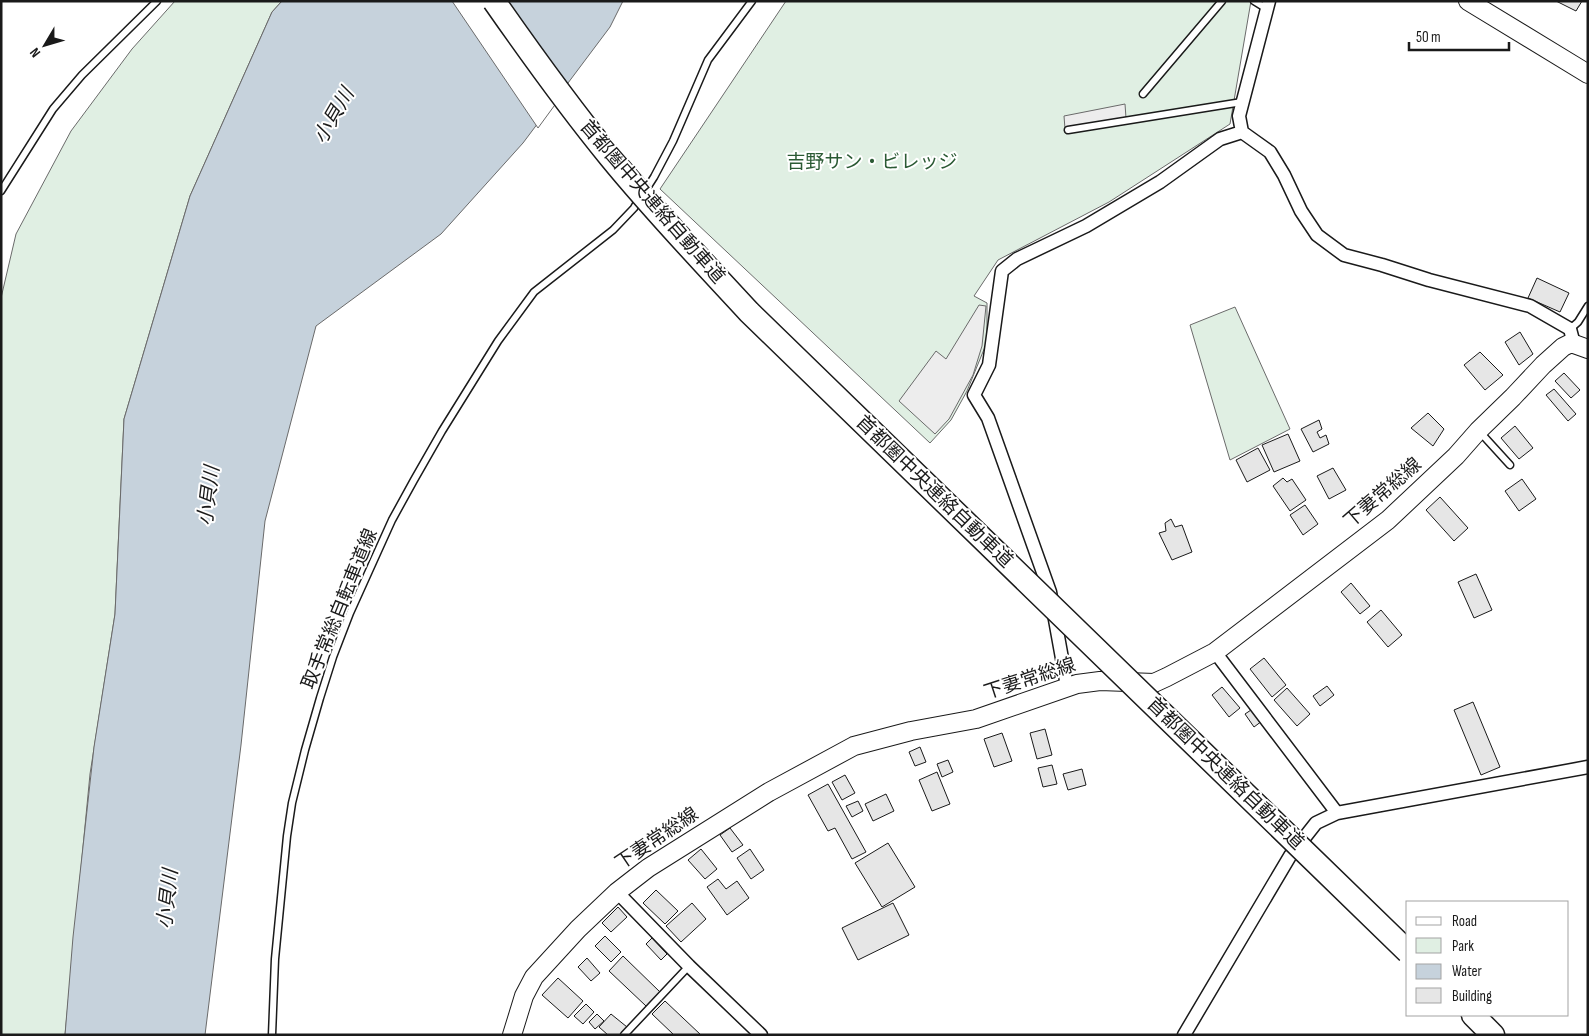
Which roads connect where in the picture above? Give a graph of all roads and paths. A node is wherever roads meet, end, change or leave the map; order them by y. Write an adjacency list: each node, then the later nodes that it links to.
1 (156, 1): 13 (lane)
2 (494, 1): 23 (highway, 首都圏中央連絡自動車道, bridge)
3 (752, 1): 26 (lane, 取手常総自転車道線)
4 (1222, 1): 9 (lane)
5 (1254, 1): 7 (lane)
6 (1468, 1): 8 (main road)
7 (1268, 5): 10 (street)
8 (1588, 74)
9 (1143, 94)
10 (1242, 102): 11 (lane); 12 (street)
11 (1068, 130)
12 (1242, 132): 15 (street); 19 (street)
13 (1, 191)
14 (1588, 306): 15 (lane)
15 (1577, 341): 16 (main road, 下妻常総線)
16 (1478, 431): 17 (lane); 18 (main road, 下妻常総線)
17 (1510, 465)
18 (1215, 652): 19 (main road, 下妻常総線); 21 (street)
19 (1066, 686): 22 (main road, 下妻常総線)
20 (1588, 767): 21 (street)
21 (1337, 813): 30 (street)
22 (617, 892): 24 (street); 27 (main road, 下妻常総線)
23 (1406, 950)
24 (689, 966): 28 (lane); 29 (street)
25 (1473, 1016): 31 (highway)
26 (272, 1035)
27 (512, 1035)
28 (624, 1035)
29 (761, 1035)
30 (1184, 1035)
31 (1493, 1035)

